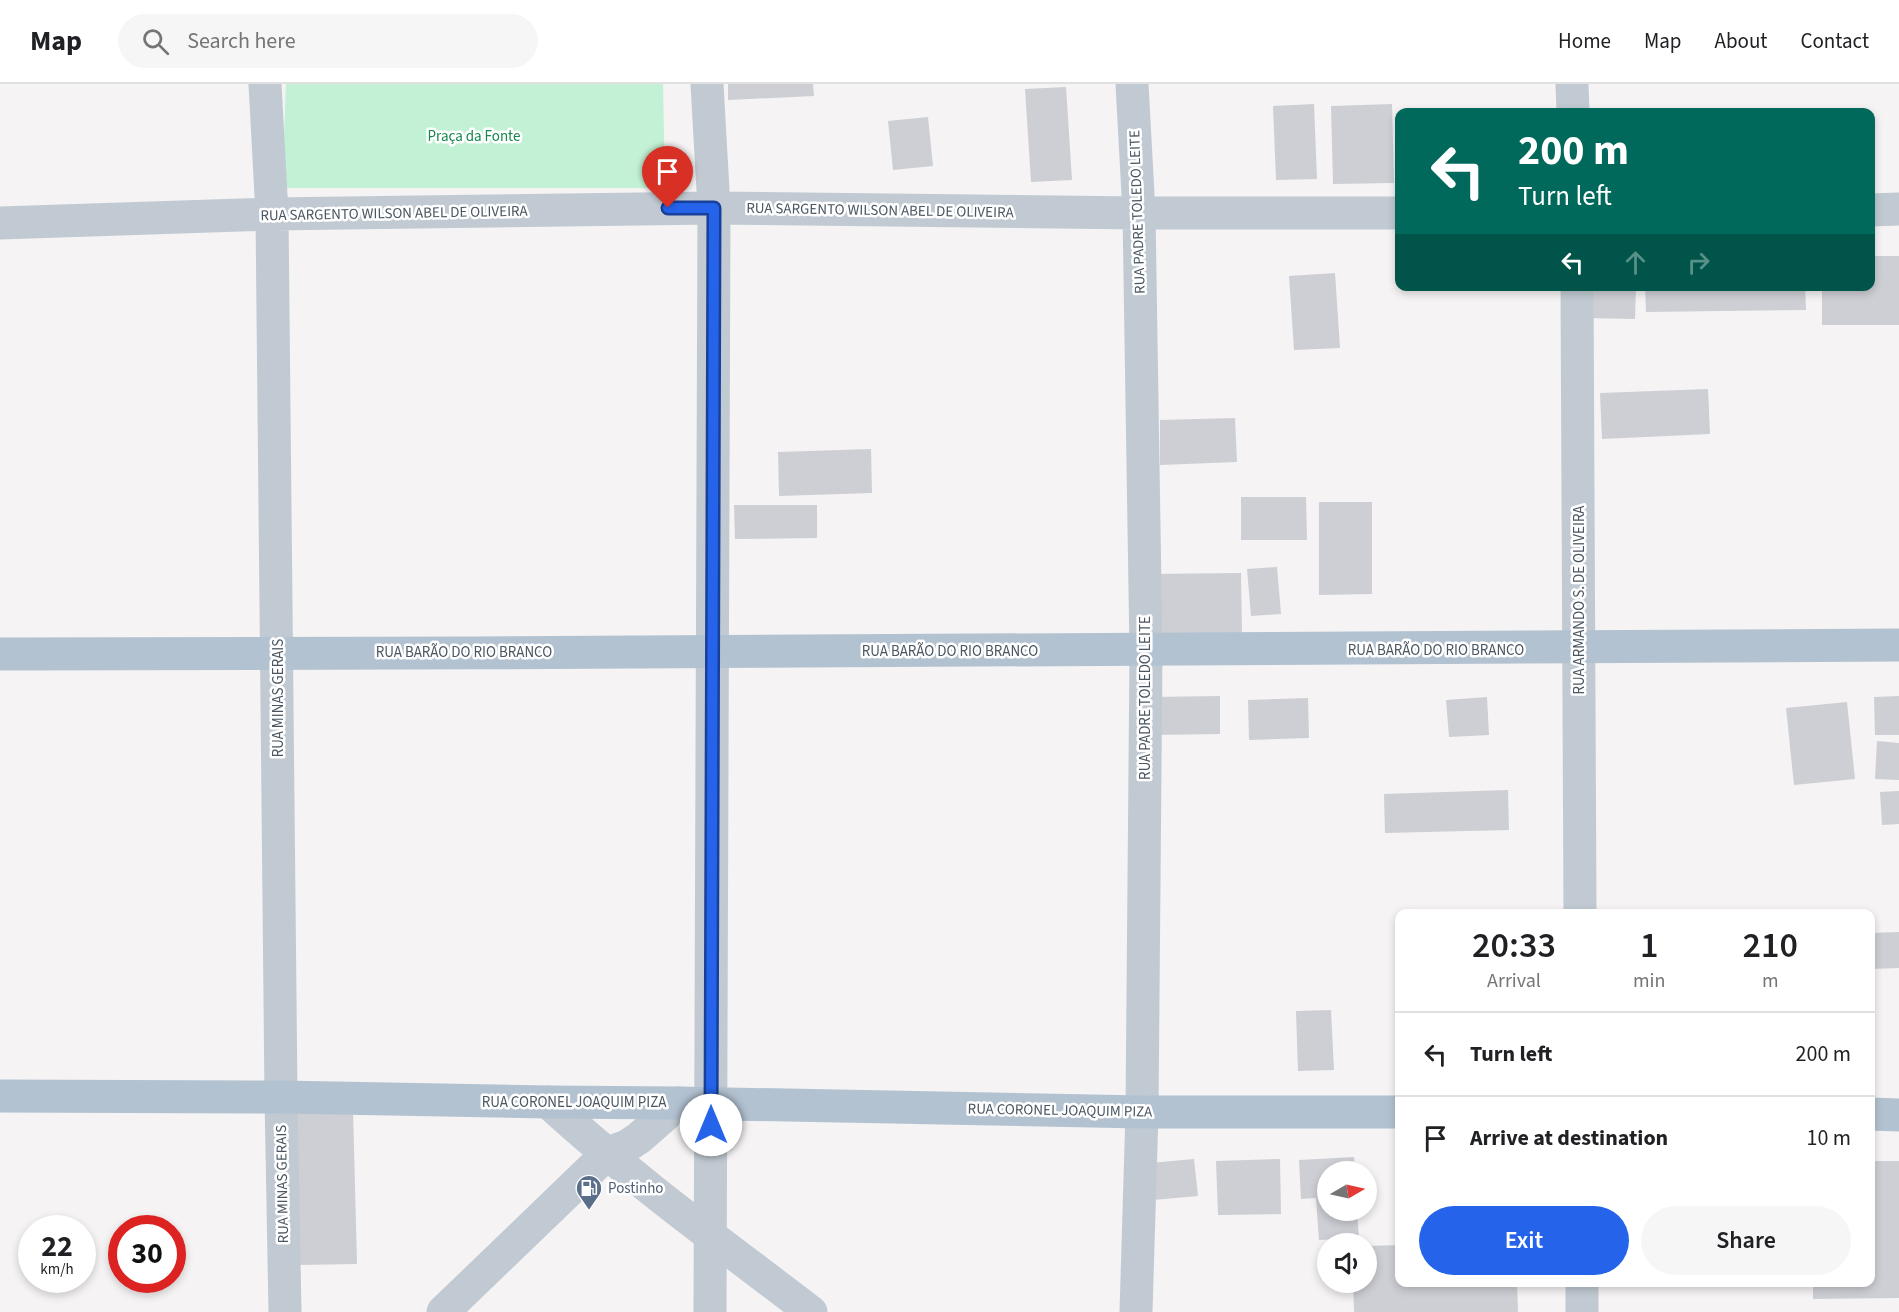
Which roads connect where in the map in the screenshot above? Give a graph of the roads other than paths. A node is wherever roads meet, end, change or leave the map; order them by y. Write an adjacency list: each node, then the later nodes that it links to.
1 (265, 84): 11 (street, RUA MINAS GERAIS)
2 (707, 84): 6 (street)
3 (1132, 84): 9 (street, RUA PADRE TOLEDO LEITE)
4 (1572, 84): 5 (street)
5 (1573, 108)
6 (714, 208): 9 (street, RUA SARGENTO WILSON ABEL DE OLIVEIRA); 11 (street, RUA SARGENTO WILSON ABEL DE OLIVEIRA); 16 (street)
7 (1899, 209): 8 (street)
8 (1875, 210)
9 (1139, 213): 10 (street, RUA SARGENTO WILSON ABEL DE OLIVEIRA); 17 (street, RUA PADRE TOLEDO LEITE)
10 (1395, 213)
11 (272, 214): 12 (street, RUA SARGENTO WILSON ABEL DE OLIVEIRA); 18 (street, RUA MINAS GERAIS)
12 (0, 223)
13 (1577, 291): 15 (street, RUA ARMANDO S. DE OLIVEIRA)
14 (1899, 645): 15 (main road, RUA BARÃO DO RIO BRANCO)
15 (1579, 649): 17 (main road, RUA BARÃO DO RIO BRANCO); 20 (street, RUA ARMANDO S. DE OLIVEIRA)
16 (713, 651): 17 (main road, RUA BARÃO DO RIO BRANCO); 18 (main road, RUA BARÃO DO RIO BRANCO); 24 (street)
17 (1146, 652): 25 (street, RUA PADRE TOLEDO LEITE)
18 (278, 653): 19 (main road, RUA BARÃO DO RIO BRANCO); 22 (street, RUA MINAS GERAIS)
19 (0, 654)
20 (1580, 909)
21 (0, 1096): 22 (main road, RUA CORONEL JOAQUIM PIZA)
22 (280, 1097): 23 (main road, RUA CORONEL JOAQUIM PIZA); 32 (street, RUA MINAS GERAIS)
23 (548, 1102): 24 (main road, RUA CORONEL JOAQUIM PIZA); 29 (street)
24 (695, 1103): 25 (main road, RUA CORONEL JOAQUIM PIZA); 29 (street); 30 (street)
25 (1142, 1112): 26 (main road, RUA CORONEL JOAQUIM PIZA); 36 (street, RUA PADRE TOLEDO LEITE)
26 (1395, 1112)
27 (1875, 1114): 28 (main road)
28 (1899, 1114)
29 (608, 1153): 30 (street); 33 (street)
30 (711, 1236): 34 (street); 35 (street)
31 (1582, 1287): 37 (street)
32 (285, 1312)
33 (443, 1312)
34 (710, 1312)
35 (811, 1312)
36 (1136, 1312)
37 (1582, 1312)

